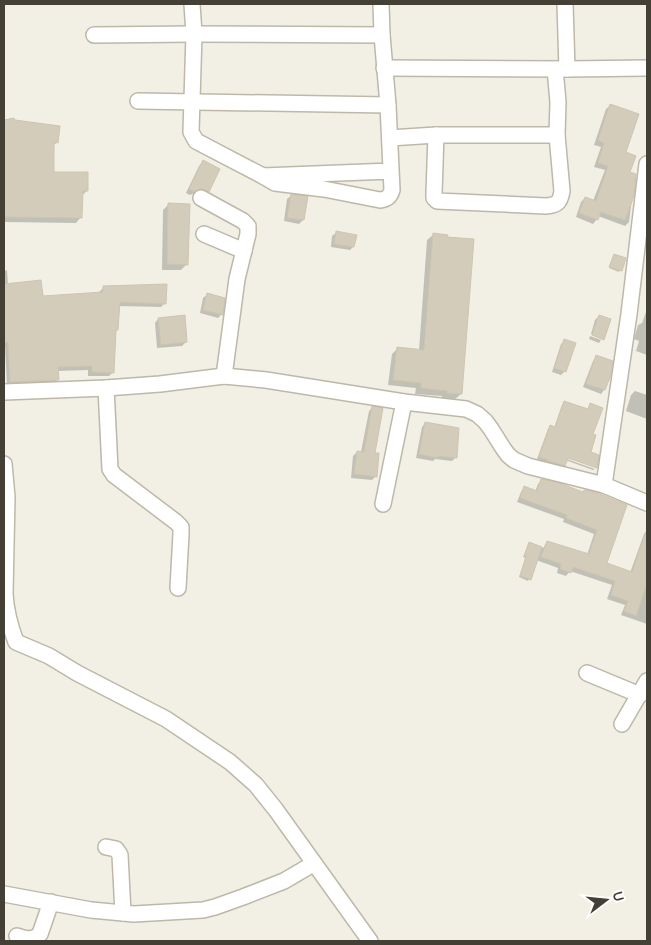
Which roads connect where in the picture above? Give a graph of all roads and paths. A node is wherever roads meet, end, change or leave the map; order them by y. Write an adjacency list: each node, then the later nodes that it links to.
1 (192, 4): 5 (street)
2 (381, 4): 6 (street)
3 (565, 4): 9 (street)
4 (94, 34): 5 (street)
5 (194, 34): 6 (street); 11 (street)
6 (382, 35): 7 (street)
7 (384, 68): 9 (street); 12 (street)
8 (647, 68): 9 (street)
9 (561, 69): 14 (street)
10 (138, 101): 11 (street)
11 (191, 102): 12 (street); 18 (street)
12 (388, 105): 15 (street)
13 (436, 135): 14 (street); 14 (street); 15 (street)
14 (557, 135)
15 (390, 138): 17 (street)
16 (647, 164): 27 (street)
17 (391, 171): 18 (street); 18 (street)
18 (263, 176)
19 (201, 198): 21 (street)
20 (204, 234): 21 (street)
21 (244, 252): 22 (street)
22 (224, 376): 23 (street); 25 (street)
23 (106, 388): 24 (street); 30 (street)
24 (4, 392)
25 (404, 402): 27 (street); 29 (street)
26 (4, 464): 31 (street)
27 (604, 485): 28 (street)
28 (647, 503)
29 (382, 504)
30 (178, 588)
31 (10, 640): 37 (street)
32 (587, 673): 34 (street)
33 (647, 681): 34 (street)
34 (640, 695): 35 (street)
35 (622, 724)
36 (106, 847): 40 (street)
37 (313, 864): 40 (street); 42 (street)
38 (4, 894): 39 (street)
39 (51, 902): 40 (street); 41 (street)
40 (123, 913)
41 (17, 936)
42 (370, 941)

